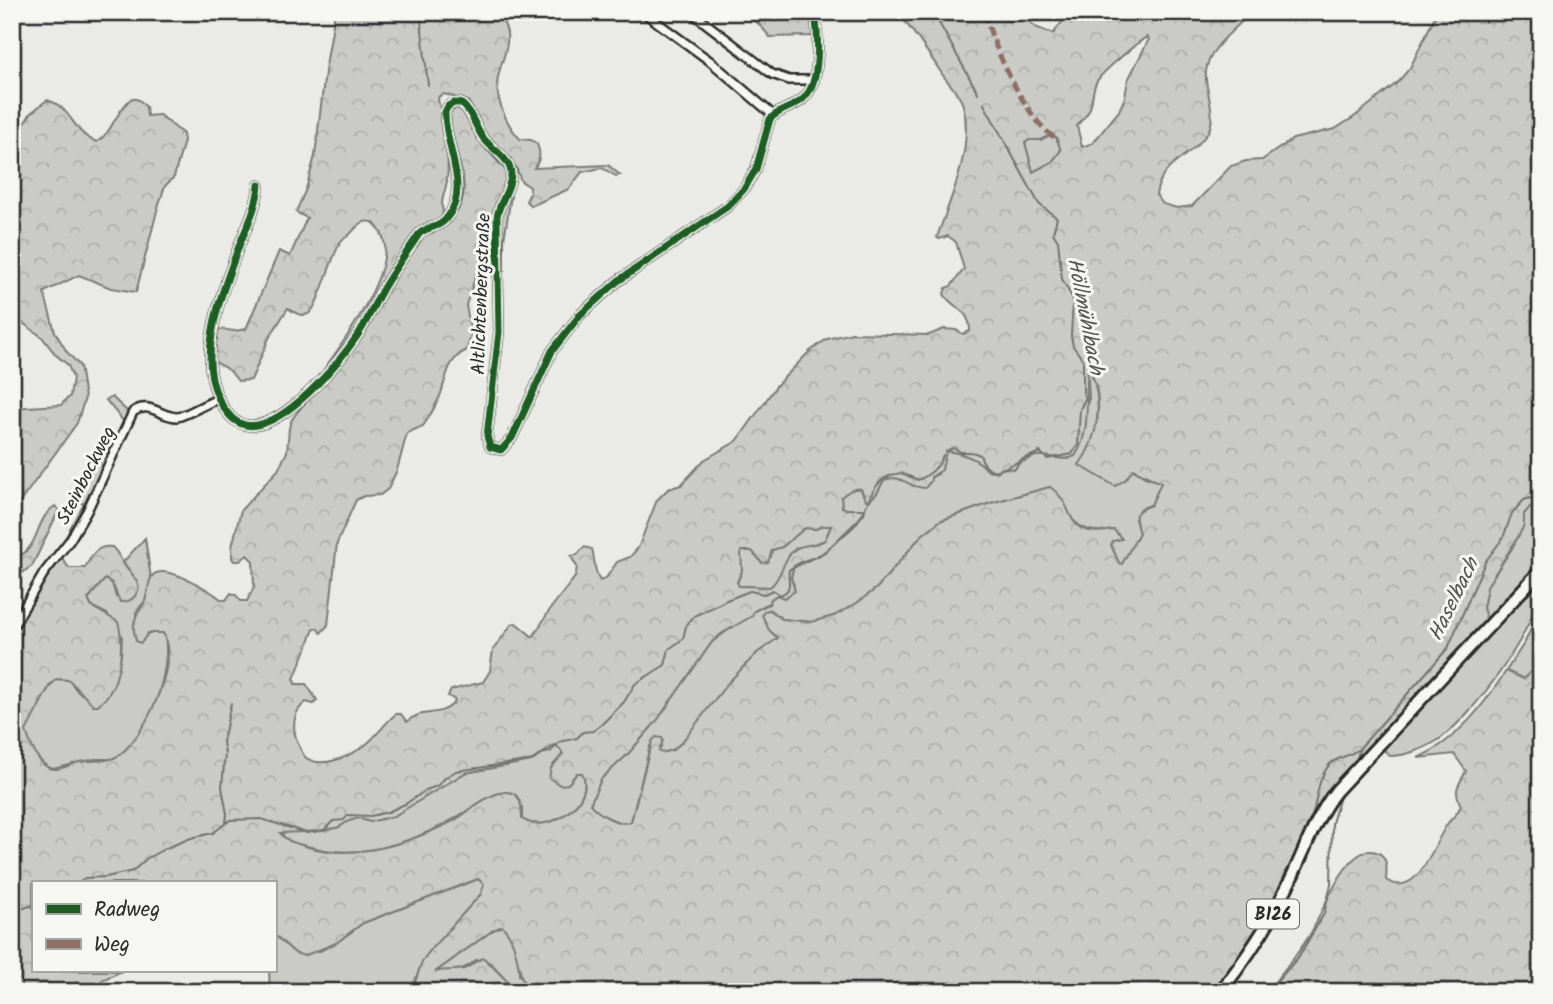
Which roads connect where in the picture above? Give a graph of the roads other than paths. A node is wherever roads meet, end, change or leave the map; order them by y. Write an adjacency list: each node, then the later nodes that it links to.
1 (643, 12): 5 (street)
2 (691, 12): 4 (street)
3 (815, 12): 4 (street)
4 (813, 80): 5 (street)
5 (773, 115): 7 (street, Altlichtenbergstraße)
6 (259, 186): 7 (street)
7 (218, 399): 9 (street, Steinbockweg)
8 (1541, 570): 10 (main road, B126)
9 (12, 628)
10 (1220, 992)

